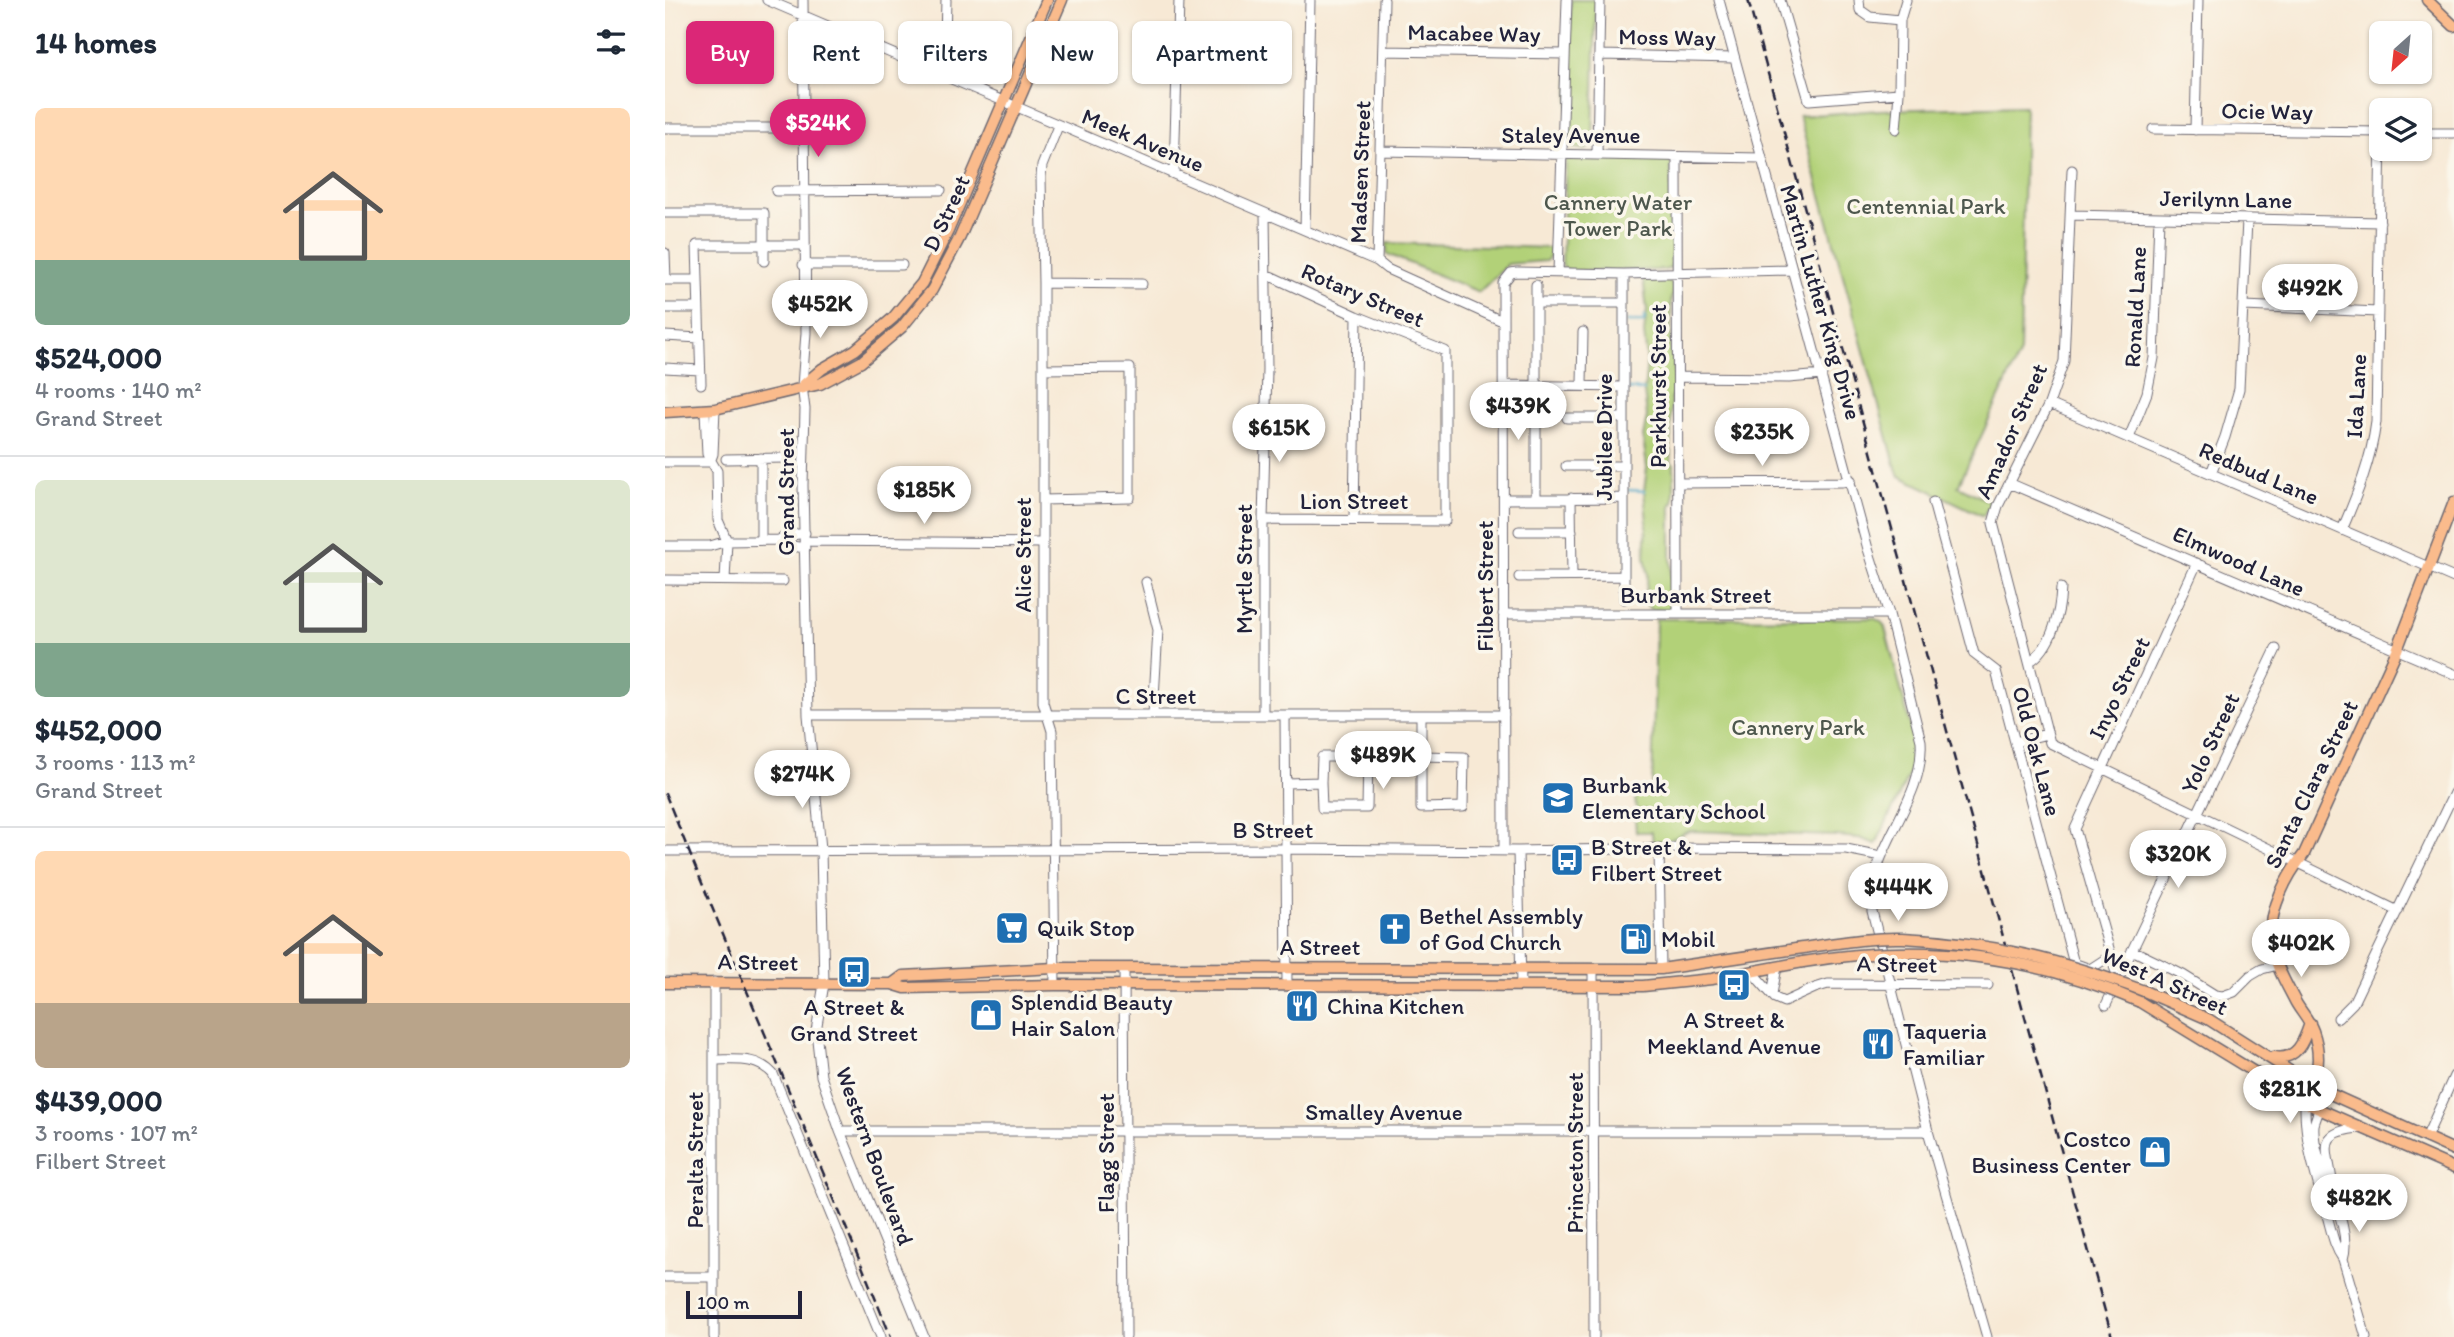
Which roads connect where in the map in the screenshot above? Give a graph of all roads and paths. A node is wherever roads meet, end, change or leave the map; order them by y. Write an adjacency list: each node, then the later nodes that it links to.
1 (767, 0): 17 (street, Meek Avenue)
2 (803, 0): 17 (street, Grand Street)
3 (946, 0): 19 (street)
4 (1047, 0): 28 (main road, D Street)
5 (1062, 0): 29 (main road, D Street)
6 (1179, 0): 46 (street)
7 (1310, 0): 56 (street)
8 (1384, 0): 21 (street, Madsen Street)
9 (1567, 0): 22 (street)
10 (1600, 0): 23 (street)
11 (1719, 0): 25 (street, Martin Luther King Drive)
12 (1780, 0): 27 (street)
13 (1859, 0): 18 (street)
14 (1906, 0): 18 (street)
15 (2198, 0): 35 (street)
16 (2429, 1): 20 (main road)
17 (804, 16): 24 (street, Meek Avenue); 32 (street, Grand Street)
18 (1900, 20): 27 (street)
19 (945, 21)
20 (2454, 26)
21 (1383, 51): 22 (street, Macabee Way); 39 (street, Madsen Street)
22 (1565, 54): 41 (street)
23 (1600, 55): 25 (street, Moss Way); 40 (street)
24 (898, 56)
25 (1734, 58): 43 (street, Martin Luther King Drive)
26 (963, 84): 28 (street, Meek Avenue)
27 (1899, 93): 33 (street)
28 (1003, 101): 29 (street, Meek Avenue); 94 (main road, D Street)
29 (1016, 108): 30 (street, Meek Avenue); 94 (main road, D Street)
30 (1058, 126): 46 (street, Meek Avenue); 71 (street, Alice Street)
31 (665, 128): 32 (street)
32 (803, 128): 49 (street, Grand Street)
33 (1896, 128)
34 (2153, 129): 35 (street, Ocie Way)
35 (2195, 130): 36 (street, Ocie Way)
36 (2369, 132)
37 (2432, 133): 38 (street)
38 (2454, 134)
39 (1381, 151): 41 (street, Staley Avenue); 61 (street, Madsen Street)
40 (1597, 154): 41 (street, Staley Avenue); 42 (street, Staley Avenue)
41 (1562, 155): 65 (street)
42 (1677, 158): 43 (street, Staley Avenue); 66 (street, Parkhurst Street)
43 (1761, 158): 64 (street, Martin Luther King Drive)
44 (2381, 161): 55 (street, Ida Lane)
45 (2072, 170): 52 (street, Amador Street)
46 (1174, 173): 51 (street, Meek Avenue)
47 (941, 190): 49 (street)
48 (776, 191): 49 (street)
49 (803, 191): 58 (street, Grand Street)
50 (665, 213): 57 (street)
51 (1265, 213): 56 (street, Meek Avenue); 67 (street, Myrtle Street)
52 (2071, 215): 53 (street, Jerilynn Lane); 96 (street, Amador Street)
53 (2159, 217): 54 (street, Jerilynn Lane); 101 (street, Ronald Lane)
54 (2247, 220): 55 (street, Jerilynn Lane); 76 (street)
55 (2380, 222): 79 (street, Ida Lane)
56 (1305, 230): 61 (street, Meek Avenue)
57 (764, 243): 58 (street); 60 (street); 70 (street)
58 (804, 245): 62 (street, Grand Street)
59 (665, 253): 69 (street)
60 (764, 261)
61 (1377, 261): 81 (street, Meek Avenue)
62 (803, 265): 63 (street); 94 (street, Grand Street)
63 (902, 265)
64 (1792, 270): 66 (street); 88 (street, Martin Luther King Drive)
65 (1558, 272): 68 (street); 81 (street, Filbert Street)
66 (1677, 272): 68 (street); 89 (street, Parkhurst Street)
67 (1266, 274): 80 (street, Rotary Street); 121 (street, Myrtle Street)
68 (1624, 274): 75 (street, Jubilee Drive)
69 (666, 280): 70 (street)
70 (698, 280): 78 (street)
71 (1044, 283): 72 (street); 86 (street, Alice Street)
72 (1142, 284)
73 (1536, 285): 74 (street)
74 (1536, 303): 75 (street); 92 (street)
75 (1624, 303): 95 (street, Jubilee Drive)
76 (2244, 306): 79 (street); 109 (street)
77 (665, 308): 78 (street)
78 (698, 308): 84 (street)
79 (2378, 312): 123 (street, Ida Lane)
80 (1357, 316): 120 (street); 122 (street, Rotary Street)
81 (1502, 321): 91 (street, Filbert Street)
82 (1583, 332): 93 (street)
83 (665, 336): 84 (street)
84 (699, 338): 87 (street)
85 (665, 368): 87 (street)
86 (1043, 369): 117 (street, Alice Street); 117 (street)
87 (700, 370): 90 (street)
88 (1822, 376): 89 (street); 110 (street, Martin Luther King Drive)
89 (1678, 377): 111 (street, Parkhurst Street)
90 (701, 384)
91 (1503, 384): 92 (street); 116 (street, Filbert Street)
92 (1536, 384): 93 (street); 113 (street)
93 (1581, 384): 95 (street)
94 (802, 386): 97 (main road, D Street); 128 (street, Grand Street)
95 (1623, 387): 100 (street, Jubilee Drive)
96 (2049, 404): 101 (street, Redbud Lane); 112 (street, Amador Street)
97 (710, 410): 98 (main road, D Street); 106 (street)
98 (665, 412)
99 (1567, 418): 100 (street)
100 (1624, 418): 108 (street, Jubilee Drive)
101 (2130, 438): 109 (street, Redbud Lane)
102 (726, 458): 103 (street)
103 (761, 458): 104 (street); 126 (street)
104 (786, 458)
105 (665, 462): 106 (street)
106 (710, 462): 129 (street)
107 (1566, 466): 108 (street)
108 (1623, 466): 115 (street, Jubilee Drive)
109 (2211, 473): 123 (street, Redbud Lane)
110 (1851, 480): 111 (street); 146 (street, Martin Luther King Drive)
111 (1678, 483): 145 (street, Parkhurst Street)
112 (2010, 483): 132 (street, Elmwood Lane); 149 (street, Amador Street)
113 (1536, 498): 114 (street); 116 (street)
114 (1571, 498): 115 (street); 125 (street)
115 (1624, 498): 135 (street, Jubilee Drive)
116 (1504, 499): 144 (street, Filbert Street)
117 (1043, 500): 130 (street, Alice Street)
118 (1933, 502): 159 (street, Old Oak Lane)
119 (2454, 502): 133 (main road, Santa Clara Street)
120 (1354, 519): 121 (street, Lion Street); 122 (street, Lion Street)
121 (1263, 520): 154 (street, Myrtle Street)
122 (1445, 521)
123 (2341, 530): 133 (street, Redbud Lane)
124 (1519, 531): 125 (street)
125 (1572, 531): 134 (street)
126 (761, 540): 127 (street); 129 (street)
127 (779, 540): 128 (street); 128 (street)
128 (805, 540): 130 (street); 151 (street, Grand Street)
129 (727, 541): 131 (street); 139 (street)
130 (1043, 543): 152 (street, Alice Street)
131 (665, 546)
132 (2197, 563): 148 (street, Elmwood Lane); 161 (street, Inyo Street)
133 (2428, 568): 137 (street, Redbud Lane); 148 (main road, Santa Clara Street)
134 (1571, 576): 135 (street); 136 (street)
135 (1623, 576): 143 (street, Jubilee Drive)
136 (1519, 577)
137 (2454, 579)
138 (665, 580): 139 (street)
139 (725, 580): 140 (street)
140 (783, 580)
141 (1146, 582): 153 (street)
142 (2061, 588): 149 (street)
143 (1624, 599)
144 (1503, 614): 145 (street, Burbank Street); 157 (street, Filbert Street)
145 (1678, 614): 146 (street, Burbank Street)
146 (1889, 614): 173 (street, Martin Luther King Drive)
147 (2276, 649): 165 (street, Yolo Street)
148 (2397, 650): 150 (street, Elmwood Lane); 174 (main road, Santa Clara Street)
149 (2029, 662): 158 (street, Amador Street)
150 (2454, 674)
151 (808, 715): 152 (street, C Street); 167 (street, Grand Street)
152 (1048, 715): 153 (street, C Street); 168 (street, Alice Street)
153 (1153, 715): 154 (street, C Street)
154 (1263, 715): 155 (street, C Street)
155 (1285, 715): 156 (street, C Street); 163 (street)
156 (1421, 715): 157 (street, C Street); 160 (street)
157 (1504, 715): 170 (street, Filbert Street)
158 (2049, 739): 159 (street); 161 (street)
159 (2015, 742): 187 (street, Old Oak Lane)
160 (1421, 756): 160 (street)
161 (2101, 768): 165 (street); 178 (street, Inyo Street)
162 (1321, 782): 162 (street); 163 (street)
163 (1286, 783): 169 (street)
164 (2454, 793): 175 (street)
165 (2198, 814): 174 (street); 176 (street, Yolo Street)
166 (1659, 848): 172 (street, B Street); 173 (street, B Street); 186 (street)
167 (821, 849): 168 (street, B Street); 171 (street, B Street); 192 (street, Grand Street)
168 (1053, 849): 169 (street, B Street); 181 (street, Alice Street)
169 (1287, 849): 170 (street, B Street); 182 (street)
170 (1504, 850): 172 (street, B Street)
171 (665, 851)
172 (1518, 851): 183 (street)
173 (1881, 856): 198 (street, Martin Luther King Drive)
174 (2297, 863): 175 (street); 179 (main road, Santa Clara Street)
175 (2398, 911): 204 (street)
176 (2132, 950): 179 (street); 189 (street, Yolo Street)
177 (2000, 954): 180 (main road, A Street, bridge); 186 (main road, A Street, bridge); 202 (main road, West A Street, bridge)
178 (2110, 956): 187 (street); 189 (street)
179 (2278, 965): 205 (main road, Santa Clara Street)
180 (1777, 967): 188 (main road, A Street); 201 (street)
181 (1055, 968): 184 (main road, A Street); 193 (main road, A Street); 195 (street, Alice Street)
182 (1287, 968): 183 (main road, A Street); 184 (main road, A Street); 194 (street)
183 (1521, 968): 185 (main road, A Street); 197 (street)
184 (1124, 969): 196 (street, Flagg Street)
185 (1593, 969): 186 (main road, A Street); 200 (street, Princeton Street)
186 (1661, 969)
187 (2091, 970): 189 (street, Old Oak Lane)
188 (1752, 972): 200 (main road, A Street); 201 (street)
189 (2118, 980): 203 (street, Yolo Street)
190 (714, 982): 191 (main road, A Street); 192 (main road, A Street); 207 (street, Peralta Street)
191 (665, 983)
192 (824, 984): 193 (main road, A Street); 213 (street, Western Boulevard)
193 (892, 984): 195 (main road, A Street)
194 (1287, 984): 196 (main road, A Street); 197 (main road, A Street)
195 (1055, 985): 196 (main road, A Street)
196 (1124, 985): 214 (street, Flagg Street)
197 (1521, 985): 200 (main road, A Street)
198 (1891, 985): 199 (street, A Street); 201 (street, A Street); 215 (street, Martin Luther King Drive)
199 (1988, 985)
200 (1594, 986): 216 (street, Princeton Street)
201 (1772, 994)
202 (2142, 997): 206 (main road, West A Street); 210 (main road, West A Street)
203 (2106, 1005)
204 (2338, 1018)
205 (2310, 1023): 206 (main road); 209 (main road, Santa Clara Street)
206 (2267, 1055): 209 (main road, West A Street)
207 (713, 1060): 223 (street, Peralta Street); 225 (street)
208 (2454, 1076): 217 (street)
209 (2315, 1087): 210 (main road); 211 (main road, Santa Clara Street); 217 (main road, West A Street)
210 (2305, 1103): 211 (main road, West A Street); 221 (street)
211 (2319, 1109): 212 (main road, West A Street); 220 (street)
212 (2360, 1128): 219 (main road, West A Street); 220 (street)
213 (840, 1131): 214 (street, Smalley Avenue); 226 (street, Western Boulevard)
214 (1125, 1131): 216 (street, Smalley Avenue); 227 (street, Flagg Street)
215 (1928, 1131): 216 (street, Smalley Avenue); 229 (street, Martin Luther King Drive)
216 (1594, 1132): 228 (street, Princeton Street)
217 (2426, 1138): 218 (main road, West A Street)
218 (2454, 1150)
219 (2454, 1168)
220 (2335, 1204): 221 (street)
221 (2343, 1259): 230 (street)
222 (665, 1277): 223 (street)
223 (714, 1277): 224 (street, Peralta Street)
224 (714, 1337)
225 (881, 1337)
226 (924, 1337)
227 (1126, 1337)
228 (1594, 1337)
229 (1987, 1337)
230 (2366, 1337)

